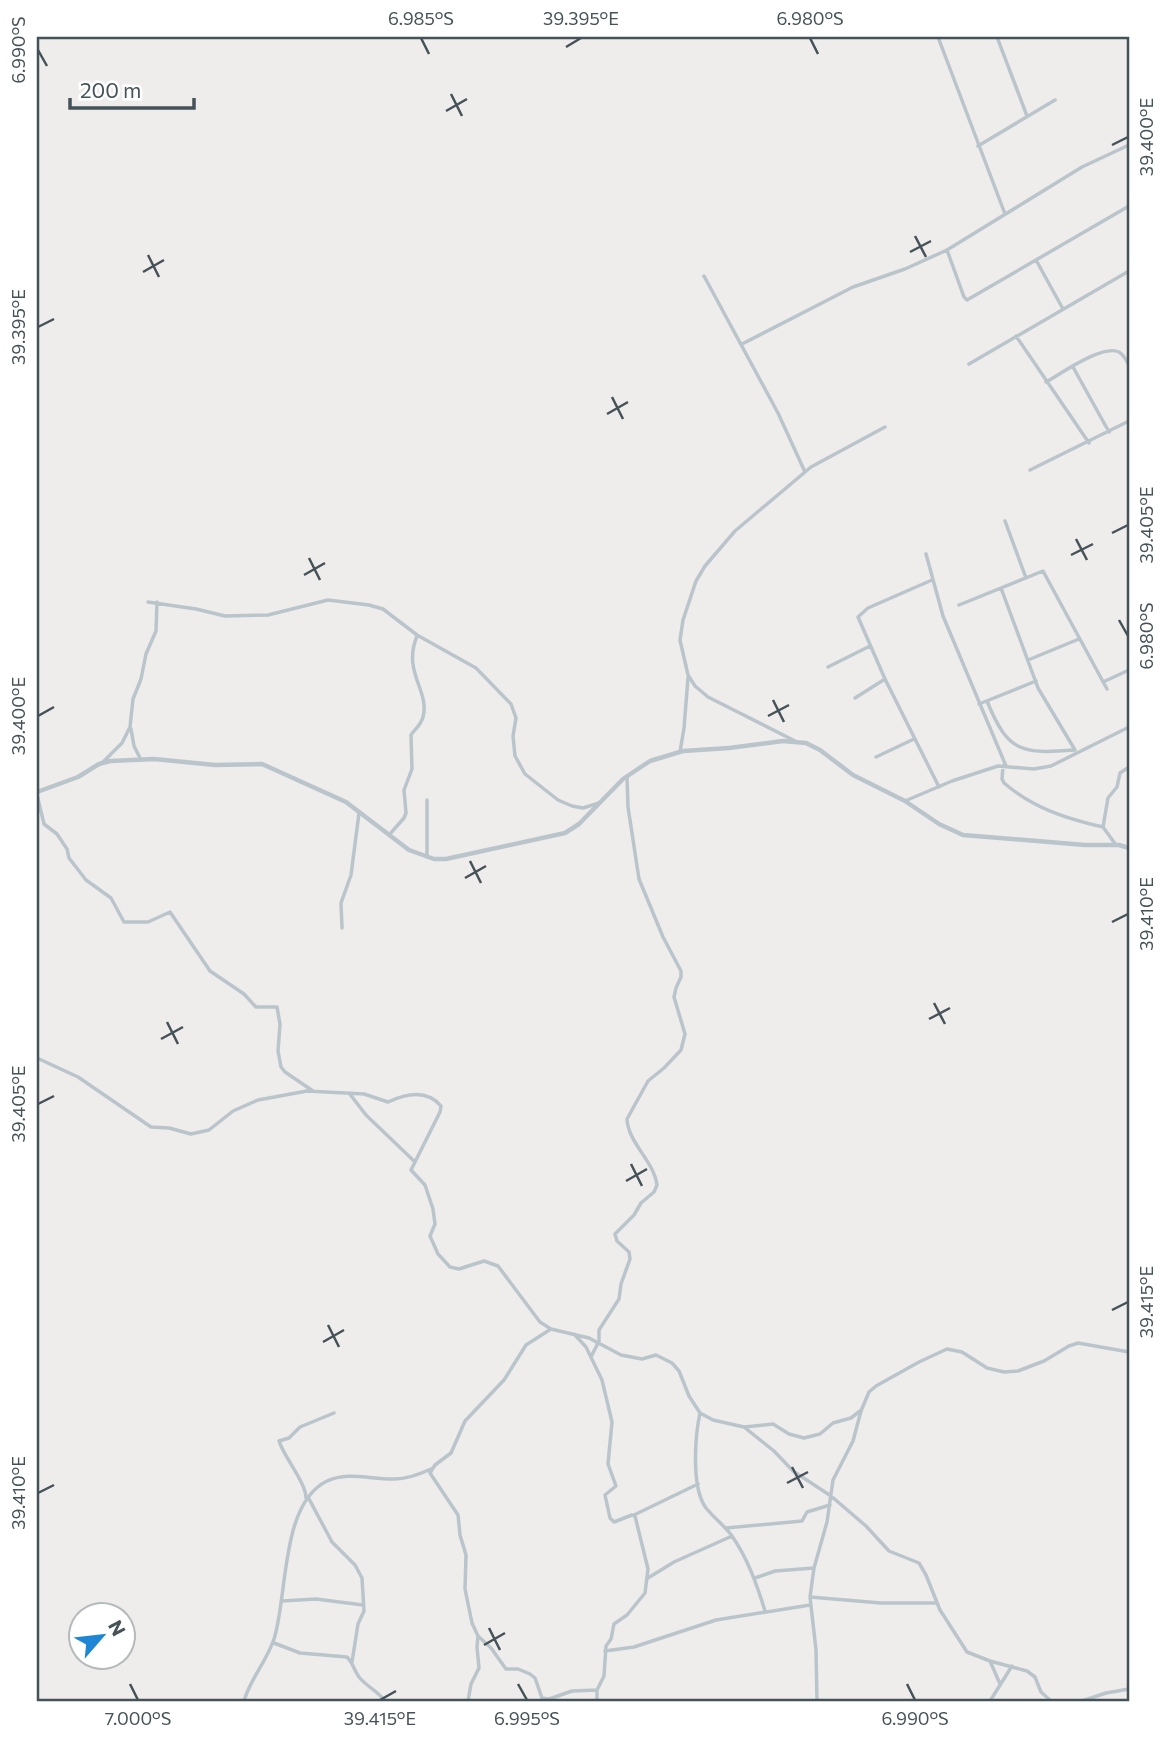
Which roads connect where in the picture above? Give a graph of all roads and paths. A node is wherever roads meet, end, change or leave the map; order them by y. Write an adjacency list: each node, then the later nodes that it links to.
1 (938, 37): 6 (street)
2 (997, 37): 4 (street)
3 (1055, 100): 4 (street)
4 (1027, 116): 6 (street)
5 (1129, 145): 8 (street)
6 (978, 146): 8 (street)
7 (1129, 206): 10 (street)
8 (1005, 214): 9 (street)
9 (947, 250): 10 (street); 15 (street)
10 (1035, 260): 13 (street)
11 (1129, 271): 13 (street)
12 (704, 276): 15 (street)
13 (1063, 309): 14 (street)
14 (1016, 336): 16 (street); 19 (street)
15 (742, 344): 25 (street)
16 (969, 363)
17 (1129, 365): 18 (street)
18 (1073, 367): 19 (street); 22 (street)
19 (1046, 382): 23 (street)
20 (1129, 421): 22 (street)
21 (886, 427): 25 (street)
22 (1109, 432): 23 (street)
23 (1089, 443): 24 (street)
24 (1030, 470)
25 (805, 472): 40 (street)
26 (1005, 521): 28 (street)
27 (926, 554): 29 (street)
28 (1026, 578): 30 (street); 35 (street)
29 (933, 580): 36 (street); 47 (street)
30 (1001, 588): 33 (street); 37 (street)
31 (148, 602): 32 (street)
32 (157, 602): 34 (street); 48 (street)
33 (959, 606)
34 (418, 635): 63 (street); 66 (street)
35 (1079, 639): 37 (street); 43 (street)
36 (870, 646): 38 (street); 41 (street)
37 (1028, 660): 42 (street)
38 (828, 667)
39 (1129, 670): 43 (street)
40 (688, 675): 51 (street); 52 (street)
41 (885, 679): 45 (street); 50 (street)
42 (1035, 681): 46 (street); 46 (street)
43 (1103, 682): 44 (street)
44 (1107, 689)
45 (855, 698)
46 (987, 701): 47 (street)
47 (979, 704): 56 (street)
48 (130, 727): 54 (street); 55 (street)
49 (1129, 727): 56 (street)
50 (914, 739): 53 (street); 59 (street)
51 (795, 741): 52 (street); 62 (street)
52 (680, 752): 58 (street)
53 (876, 757)
54 (141, 760): 55 (street); 64 (street)
55 (102, 762): 60 (street)
56 (1005, 766): 59 (street); 65 (street)
57 (1129, 767): 65 (street)
58 (627, 776): 63 (street); 79 (street)
59 (939, 787): 62 (street)
60 (37, 793): 72 (street)
61 (428, 800): 69 (street)
62 (905, 801): 67 (street)
63 (601, 802): 69 (street)
64 (359, 810): 66 (street); 70 (street)
65 (1103, 827): 67 (street)
66 (389, 835): 69 (street)
67 (1116, 845): 68 (street)
68 (1129, 848)
69 (427, 857)
70 (342, 928)
71 (37, 1058): 72 (street)
72 (313, 1091): 73 (street)
73 (349, 1093): 74 (street); 74 (street)
74 (414, 1161): 75 (street)
75 (543, 1326): 76 (street); 78 (street)
76 (551, 1329): 77 (street); 78 (street)
77 (573, 1334): 79 (street); 81 (street)
78 (540, 1335): 86 (street)
79 (598, 1344): 81 (street); 84 (street)
80 (1129, 1353): 82 (street)
81 (591, 1358): 91 (street)
82 (861, 1411): 85 (street); 88 (street)
83 (334, 1413): 89 (street)
84 (700, 1413): 85 (street); 87 (street)
85 (744, 1427): 88 (street)
86 (431, 1469): 89 (street); 103 (street)
87 (698, 1484): 91 (street); 92 (street)
88 (831, 1496): 90 (street); 99 (street)
89 (307, 1498): 98 (street); 100 (street)
90 (830, 1505): 92 (street); 94 (street)
91 (634, 1515): 95 (street)
92 (726, 1528): 93 (street)
93 (732, 1536): 95 (street); 96 (street)
94 (814, 1568): 96 (street); 97 (street)
95 (648, 1578): 105 (street)
96 (755, 1578): 102 (street)
97 (810, 1597): 99 (street); 101 (street)
98 (282, 1601): 100 (street); 104 (street)
99 (937, 1603): 106 (street)
100 (364, 1605): 107 (street)
101 (810, 1605): 102 (street); 120 (street)
102 (765, 1611): 105 (street)
103 (478, 1636): 112 (street); 116 (street)
104 (273, 1643): 107 (street); 114 (street)
105 (605, 1651): 111 (street)
106 (990, 1661): 108 (street); 109 (street)
107 (352, 1662): 115 (street)
108 (1012, 1665): 109 (street); 121 (street)
109 (1000, 1684): 113 (street)
110 (1129, 1689): 122 (street)
111 (597, 1690): 112 (street); 117 (street)
112 (543, 1700)
113 (992, 1700)
114 (244, 1701)
115 (385, 1701)
116 (468, 1701)
117 (597, 1701)
118 (729, 1701): 119 (street)
119 (734, 1701)
120 (817, 1701)
121 (1051, 1701)
122 (1082, 1701)

